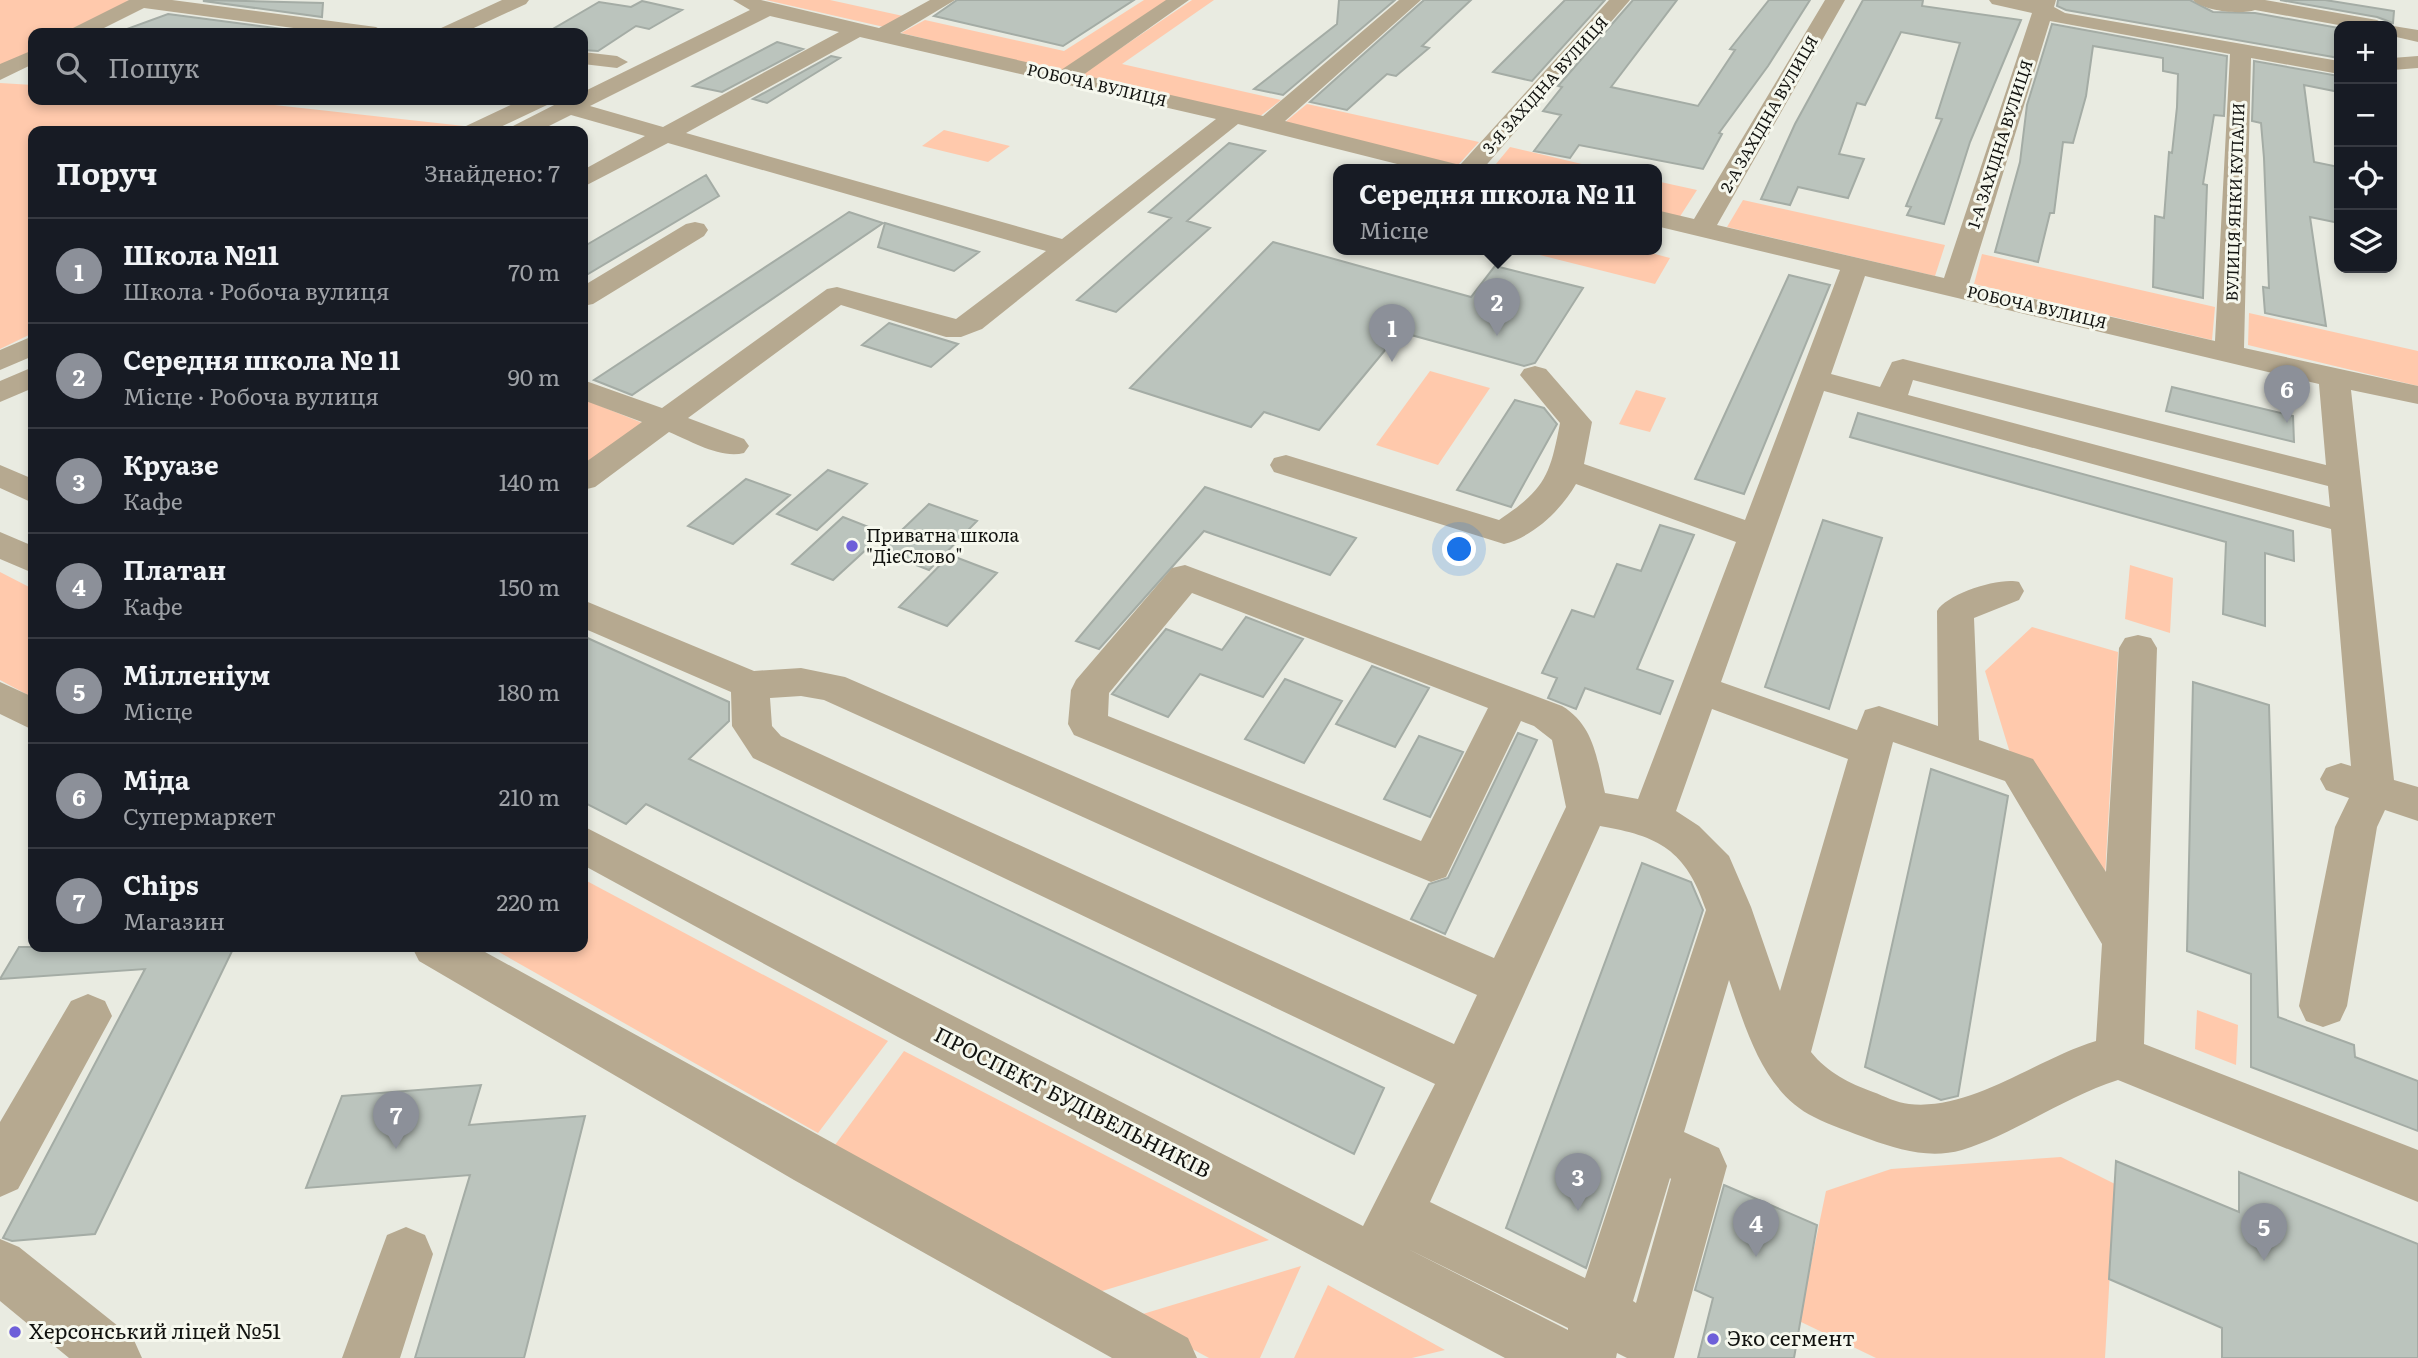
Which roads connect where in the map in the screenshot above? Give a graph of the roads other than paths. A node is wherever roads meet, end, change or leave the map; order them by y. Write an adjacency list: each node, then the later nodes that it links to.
1 (519, 0): 19 (street)
2 (743, 0): 14 (street, РОБОЧА ВУЛИЦЯ); 29 (street)
3 (945, 0): 22 (street)
4 (1179, 0): 35 (street)
5 (1411, 0): 41 (street)
6 (1620, 0): 46 (street, 3-Я ЗАХІДНА ВУЛИЦЯ)
7 (1835, 0): 51 (street, 2-А ЗАХІДНА ВУЛИЦЯ)
8 (1999, 0): 12 (street)
9 (2203, 0): 11 (street)
10 (143, 1): 16 (street); 17 (street)
11 (2245, 3): 15 (street)
12 (2045, 4): 25 (street); 55 (street, 1-А ЗАХІДНА ВУЛИЦЯ)
13 (321, 6): 16 (street)
14 (768, 9): 22 (street, РОБОЧА ВУЛИЦЯ); 36 (street)
15 (2349, 21)
16 (284, 23): 18 (street)
17 (88, 28)
18 (330, 28)
19 (457, 28)
20 (2397, 31): 23 (street)
21 (2298, 34): 24 (street)
22 (869, 36): 35 (street, РОБОЧА ВУЛИЦЯ); 40 (street); 44 (street)
23 (2418, 36)
24 (2334, 47)
25 (2241, 51): 32 (street); 58 (street, ВУЛИЦЯ ЯНКИ КУПАЛИ)
26 (28, 59): 33 (street)
27 (588, 59): 29 (street)
28 (2397, 59): 30 (street)
29 (617, 62): 34 (street)
30 (2418, 62): 31 (street)
31 (2397, 64)
32 (2334, 66)
33 (0, 73)
34 (588, 76)
35 (1065, 77): 40 (street, РОБОЧА ВУЛИЦЯ)
36 (588, 97)
37 (529, 105): 42 (street)
38 (572, 105): 39 (street)
39 (568, 107): 43 (street); 44 (street)
40 (1227, 121): 41 (street, РОБОЧА ВУЛИЦЯ); 49 (street)
41 (1268, 124): 45 (street, РОБОЧА ВУЛИЦЯ)
42 (484, 126)
43 (531, 126)
44 (666, 135): 47 (street); 53 (street)
45 (1427, 164)
46 (1474, 164)
47 (588, 177)
48 (1077, 206): 49 (street)
49 (1109, 215): 53 (street)
50 (1662, 219): 51 (street, РОБОЧА ВУЛИЦЯ)
51 (1702, 228): 54 (street, РОБОЧА ВУЛИЦЯ)
52 (695, 230): 56 (street)
53 (1067, 249): 68 (street)
54 (1856, 264): 55 (street, РОБОЧА ВУЛИЦЯ); 63 (street)
55 (1954, 288): 58 (street, РОБОЧА ВУЛИЦЯ)
56 (588, 295)
57 (28, 347): 59 (street)
58 (2229, 353): 61 (street, РОБОЧА ВУЛИЦЯ)
59 (0, 361)
60 (1535, 375): 71 (street)
61 (2334, 378): 66 (street, РОБОЧА ВУЛИЦЯ); 74 (street)
62 (28, 379): 65 (street)
63 (1814, 379): 67 (street); 77 (street)
64 (588, 390): 68 (street)
65 (0, 393)
66 (2418, 395)
67 (1890, 400): 74 (street); 76 (street)
68 (665, 420): 69 (street); 73 (street)
69 (733, 446)
70 (1286, 465): 71 (street)
71 (1568, 471): 77 (street)
72 (0, 475): 75 (street)
73 (588, 476)
74 (2345, 480): 76 (street)
75 (28, 489)
76 (2349, 523): 90 (street)
77 (1756, 537): 84 (street)
78 (0, 544): 79 (street)
79 (28, 558)
80 (2006, 591): 88 (street)
81 (588, 615): 83 (street)
82 (2138, 648): 96 (street)
83 (751, 685): 98 (street); 103 (street)
84 (1700, 689): 89 (street); 93 (street)
85 (0, 696): 87 (street)
86 (1511, 701): 86 (street); 92 (street)
87 (28, 712)
88 (1959, 749): 89 (street); 96 (street)
89 (1870, 751): 102 (street)
90 (2357, 785): 91 (street); 99 (street)
91 (2418, 804)
92 (1587, 807): 93 (street); 98 (street)
93 (1652, 818): 95 (street)
94 (588, 846): 106 (street, ПРОСПЕКТ БУДІВЕЛЬНИКІВ)
95 (1729, 907): 102 (street); 109 (street)
96 (2125, 941): 101 (street)
97 (444, 952): 112 (street)
98 (1505, 985): 103 (street)
99 (2323, 1006)
100 (88, 1016): 104 (street)
101 (2119, 1057): 102 (street); 105 (street)
102 (1785, 1058)
103 (1464, 1073): 106 (street)
104 (0, 1171)
105 (2418, 1176)
106 (1385, 1237): 109 (street); 113 (street, ПРОСПЕКТ БУДІВЕЛЬНИКІВ)
107 (406, 1254): 111 (street)
108 (0, 1266): 110 (street)
109 (1594, 1336)
110 (113, 1358)
111 (371, 1358)
112 (1168, 1358)
113 (1563, 1358)

